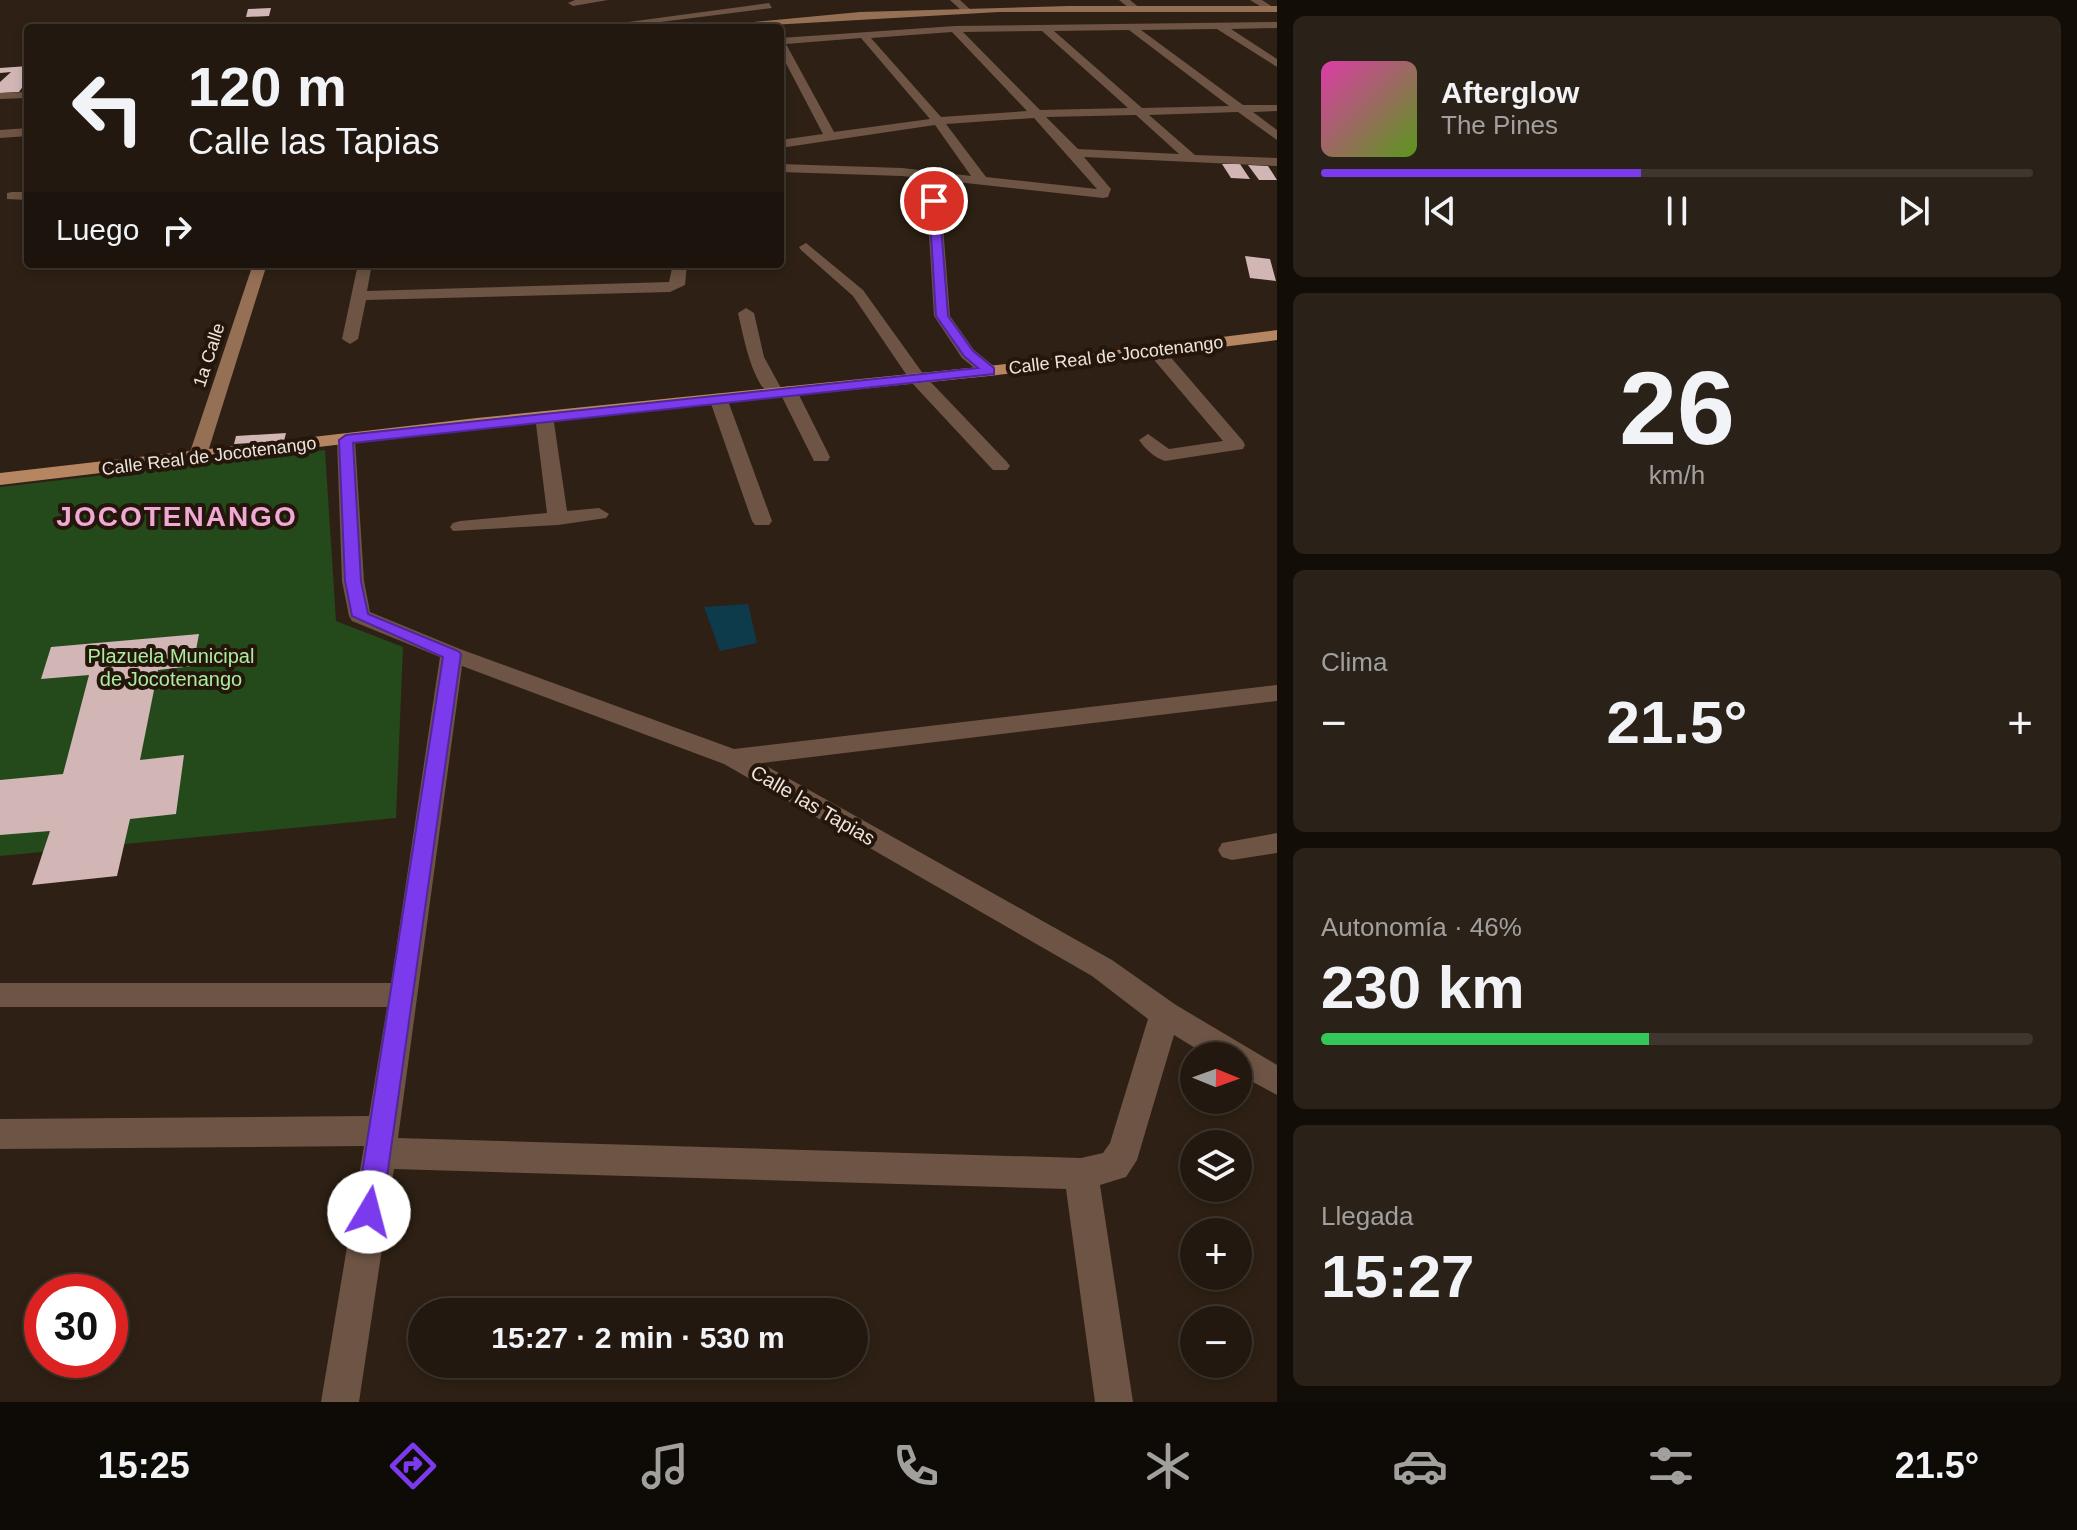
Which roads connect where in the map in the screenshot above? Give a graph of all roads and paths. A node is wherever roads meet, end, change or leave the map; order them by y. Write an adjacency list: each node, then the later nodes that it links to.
1 (603, 0): 5 (street)
2 (955, 0): 9 (street)
3 (1124, 0): 8 (street)
4 (1255, 0): 7 (street)
5 (572, 2): 10 (street)
6 (769, 6): 11 (street)
7 (1274, 9): 8 (street)
8 (1137, 10): 9 (street)
9 (968, 12): 12 (street)
10 (576, 16)
11 (622, 24)
12 (762, 24)
13 (1277, 25): 15 (street)
14 (1130, 26): 15 (street); 16 (street); 25 (street)
15 (1220, 26): 21 (street)
16 (1045, 28): 17 (street); 26 (street)
17 (955, 29): 18 (street); 27 (street)
18 (863, 35): 19 (street); 28 (street)
19 (784, 41)
20 (784, 49): 30 (street)
21 (1277, 64)
22 (24, 95): 23 (street)
23 (0, 96)
24 (1277, 106): 25 (street)
25 (1240, 107): 26 (street); 32 (street)
26 (1134, 110): 27 (street); 36 (street)
27 (1032, 112): 28 (street); 35 (street)
28 (936, 118): 30 (street); 39 (street)
29 (24, 132): 31 (street)
30 (829, 133): 33 (street); 34 (street)
31 (0, 134)
32 (1277, 136)
33 (784, 137)
34 (784, 143)
35 (1074, 153): 36 (street); 39 (street)
36 (1191, 158): 37 (street)
37 (1277, 162)
38 (784, 168): 39 (street)
39 (982, 181)
40 (934, 201): 50 (street)
41 (806, 247): 51 (street)
42 (259, 268): 58 (street, 1a Calle)
43 (364, 268): 45 (street)
44 (679, 268): 45 (street)
45 (358, 296): 48 (street)
46 (746, 313): 52 (street)
47 (1277, 335): 49 (main road, Calle Real de Jocotenango)
48 (350, 339)
49 (1155, 350): 50 (main road, Calle Real de Jocotenango); 56 (street)
50 (989, 371): 51 (main road, Calle Real de Jocotenango)
51 (918, 379): 52 (main road, Calle Real de Jocotenango); 59 (street)
52 (781, 392): 53 (main road, Calle Real de Jocotenango); 57 (street)
53 (718, 398): 54 (main road, Calle Real de Jocotenango); 63 (street)
54 (544, 416): 55 (main road, Calle Real de Jocotenango); 62 (street)
55 (346, 440): 58 (main road, Calle Real de Jocotenango); 65 (street, Calle las Tapias)
56 (1148, 440)
57 (821, 457)
58 (197, 458): 60 (main road, Calle Real de Jocotenango)
59 (1000, 466)
60 (0, 479)
61 (599, 514): 62 (street)
62 (558, 519): 64 (street)
63 (762, 521)
64 (460, 527)
65 (452, 654): 67 (street, Calle las Tapias); 71 (street)
66 (1277, 693): 67 (street)
67 (733, 758): 72 (street, Calle las Tapias)
68 (1277, 843): 69 (street)
69 (1232, 850)
70 (0, 995): 71 (street)
71 (404, 995): 77 (street)
72 (1165, 1014): 73 (street, Calle las Tapias); 78 (street)
73 (1212, 1042)
74 (1252, 1066): 75 (street, Calle las Tapias)
75 (1277, 1081)
76 (0, 1134): 77 (street)
77 (379, 1142): 78 (street); 79 (street)
78 (1081, 1174): 80 (street)
79 (340, 1402)
80 (1114, 1402)

